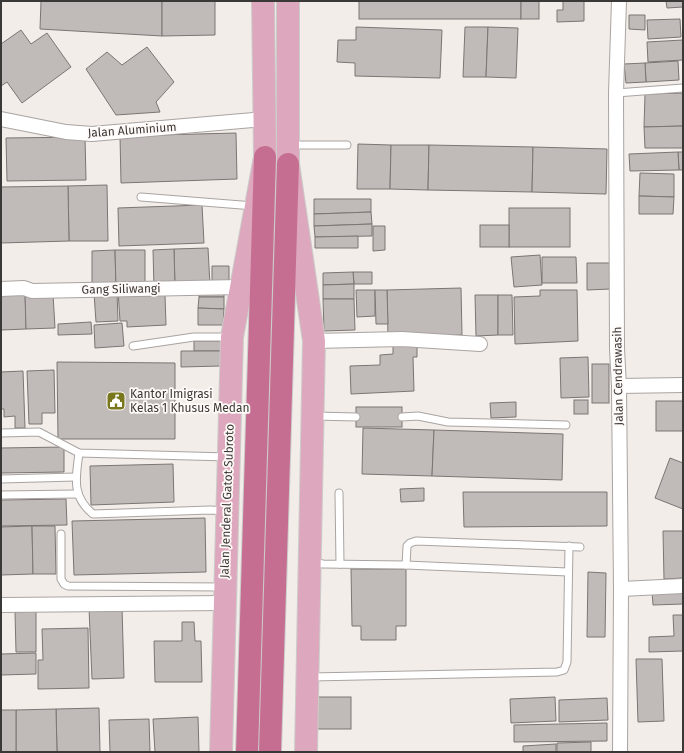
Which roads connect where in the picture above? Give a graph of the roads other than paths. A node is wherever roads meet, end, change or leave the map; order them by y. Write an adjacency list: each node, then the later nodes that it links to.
1 (263, 1): 7 (main road, Jalan Jenderal Gatot Subroto)
2 (288, 1): 9 (main road)
3 (619, 1): 5 (street, Jalan Cendrawasih)
4 (683, 88): 5 (lane)
5 (616, 93): 20 (street, Jalan Cendrawasih)
6 (1, 119): 7 (street, Jalan Aluminium)
7 (264, 119): 10 (main road, Jalan Jenderal Gatot Subroto)
8 (347, 145): 9 (lane)
9 (288, 154): 16 (main road); 48 (highway)
10 (265, 158): 12 (main road, Jalan Jenderal Gatot Subroto); 47 (highway, Jalan Jenderal Gatot Subroto)
11 (141, 197): 12 (lane)
12 (256, 206): 13 (main road, Jalan Jenderal Gatot Subroto)
13 (241, 287): 14 (street, Gang Siliwangi); 15 (main road, Jalan Jenderal Gatot Subroto)
14 (1, 288)
15 (232, 337): 18 (lane); 27 (main road, Jalan Jenderal Gatot Subroto)
16 (314, 341): 17 (street); 21 (main road)
17 (480, 344)
18 (133, 346)
19 (683, 385): 20 (street)
20 (619, 386): 42 (street, Jalan Cendrawasih)
21 (313, 416): 23 (lane); 37 (main road)
22 (402, 416): 24 (lane)
23 (356, 417)
24 (566, 425)
25 (1, 433): 26 (lane)
26 (79, 453): 27 (lane); 28 (lane)
27 (229, 457): 33 (main road, Jalan Jenderal Gatot Subroto)
28 (76, 477): 29 (lane); 31 (lane)
29 (1, 479)
30 (339, 493): 38 (lane)
31 (77, 494): 32 (lane); 33 (lane)
32 (1, 495)
33 (227, 511): 43 (main road, Jalan Jenderal Gatot Subroto)
34 (61, 534): 43 (lane)
35 (569, 546): 36 (lane); 39 (lane); 40 (lane)
36 (580, 547)
37 (310, 562): 38 (lane); 45 (main road)
38 (340, 564): 39 (lane)
39 (406, 565): 40 (lane)
40 (568, 572): 45 (lane)
41 (683, 586): 42 (street)
42 (621, 589): 50 (street, Jalan Cendrawasih)
43 (225, 595): 44 (street); 46 (main road, Jalan Jenderal Gatot Subroto)
44 (1, 605)
45 (307, 677): 49 (main road)
46 (221, 752)
47 (248, 752)
48 (270, 752)
49 (306, 752)
50 (620, 752)

